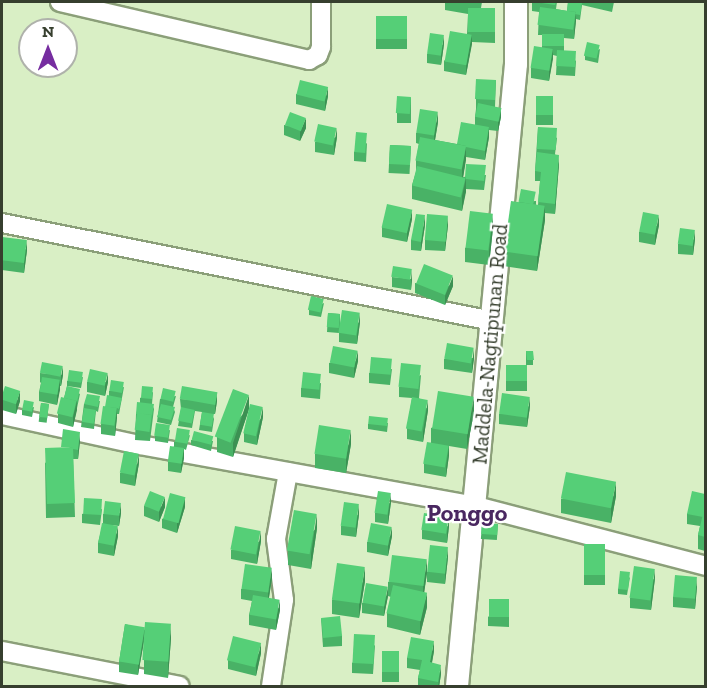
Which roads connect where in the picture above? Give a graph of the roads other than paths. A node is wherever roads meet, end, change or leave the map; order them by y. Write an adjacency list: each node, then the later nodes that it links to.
1 (60, 2): 2 (street)
2 (321, 2)
3 (516, 2): 5 (main road, Maddela-Nagtipunan Road)
4 (2, 223): 5 (street)
5 (492, 321): 8 (main road, Maddela-Nagtipunan Road)
6 (2, 415): 7 (street)
7 (288, 472): 8 (street); 12 (street)
8 (476, 506): 9 (street); 13 (main road, Maddela-Nagtipunan Road)
9 (705, 566)
10 (2, 651): 11 (street)
11 (180, 687)
12 (271, 687)
13 (457, 687)

